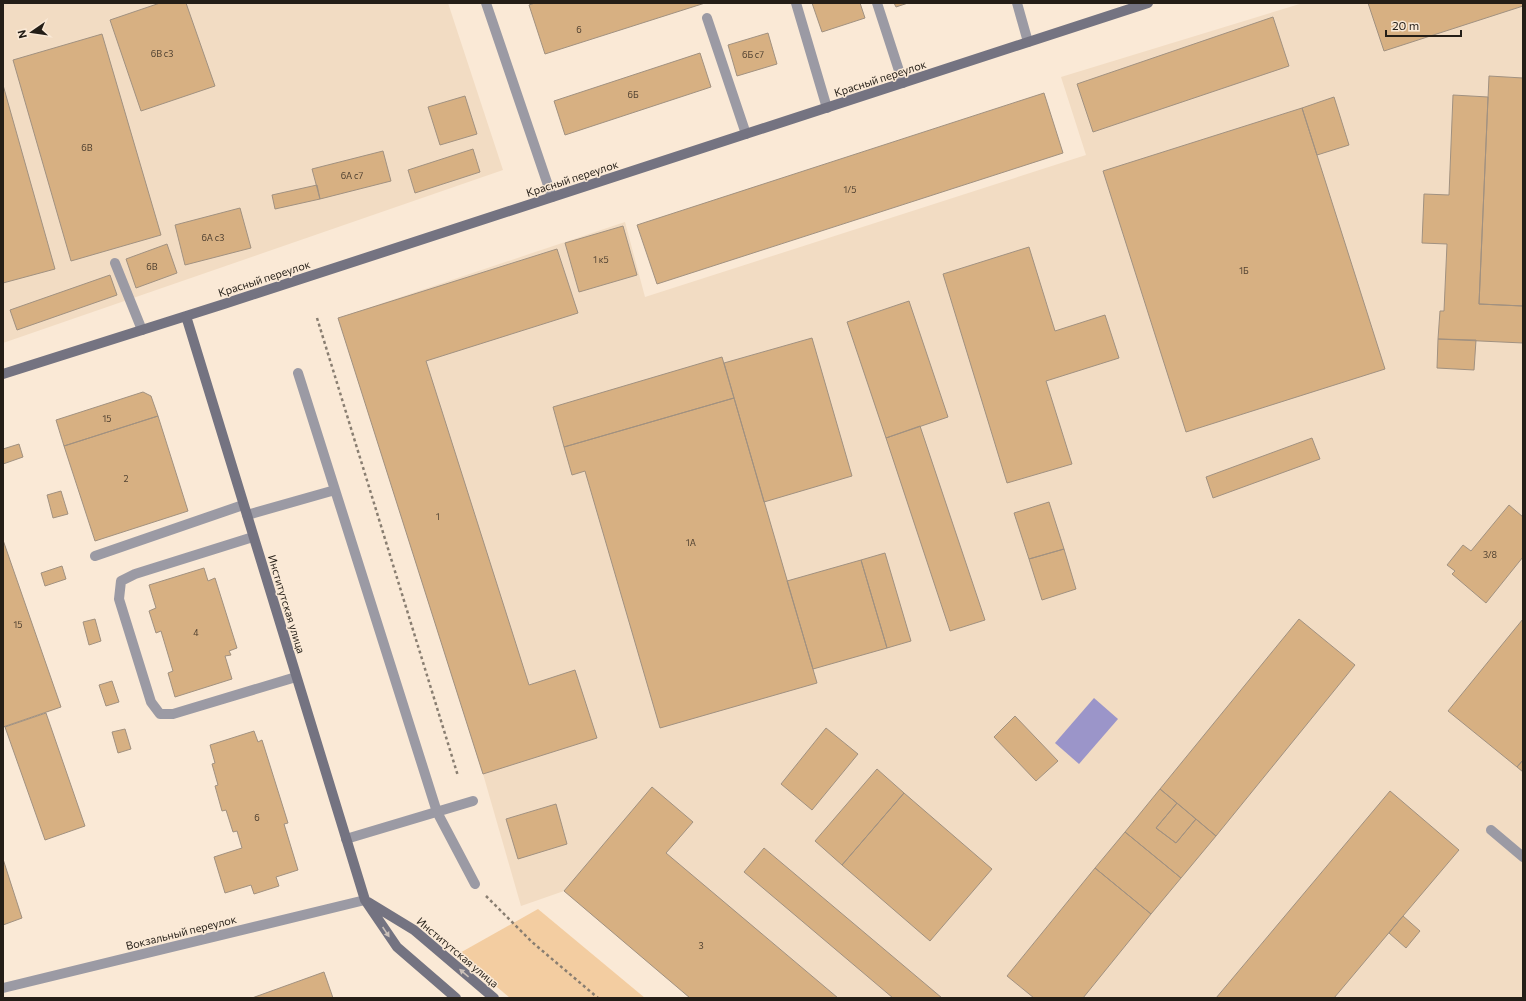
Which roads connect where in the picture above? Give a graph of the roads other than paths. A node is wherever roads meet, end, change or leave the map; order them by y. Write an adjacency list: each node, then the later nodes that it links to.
1 (486, 3): 11 (street)
2 (796, 3): 9 (street)
3 (877, 3): 8 (street)
4 (1016, 3): 7 (street)
5 (1148, 3): 7 (main road, Красный переулок)
6 (707, 18): 10 (street)
7 (1028, 42): 8 (main road, Красный переулок)
8 (903, 83): 9 (main road, Красный переулок)
9 (827, 108): 10 (main road, Красный переулок)
10 (746, 134): 11 (main road, Красный переулок)
11 (552, 197): 13 (main road, Красный переулок)
12 (115, 263): 14 (street)
13 (186, 316): 14 (main road, Красный переулок); 18 (main road, Институтская улица)
14 (142, 330): 16 (main road, Красный переулок)
15 (298, 373): 17 (street)
16 (3, 374)
17 (335, 490): 18 (street); 23 (street)
18 (245, 510): 19 (main road, Институтская улица); 20 (street)
19 (253, 537): 21 (main road, Институтская улица); 21 (street)
20 (95, 556)
21 (296, 677): 25 (main road, Институтская улица)
22 (473, 801): 23 (street)
23 (437, 812): 25 (street); 27 (street)
24 (1491, 830): 26 (street)
25 (346, 839): 28 (main road, Институтская улица)
26 (1523, 857)
27 (475, 884)
28 (365, 900): 29 (street, Вокзальный переулок); 30 (main road, Институтская улица, one-way to 30); 31 (main road, Институтская улица, one-way to 28)
29 (3, 988)
30 (456, 998)
31 (494, 998)

